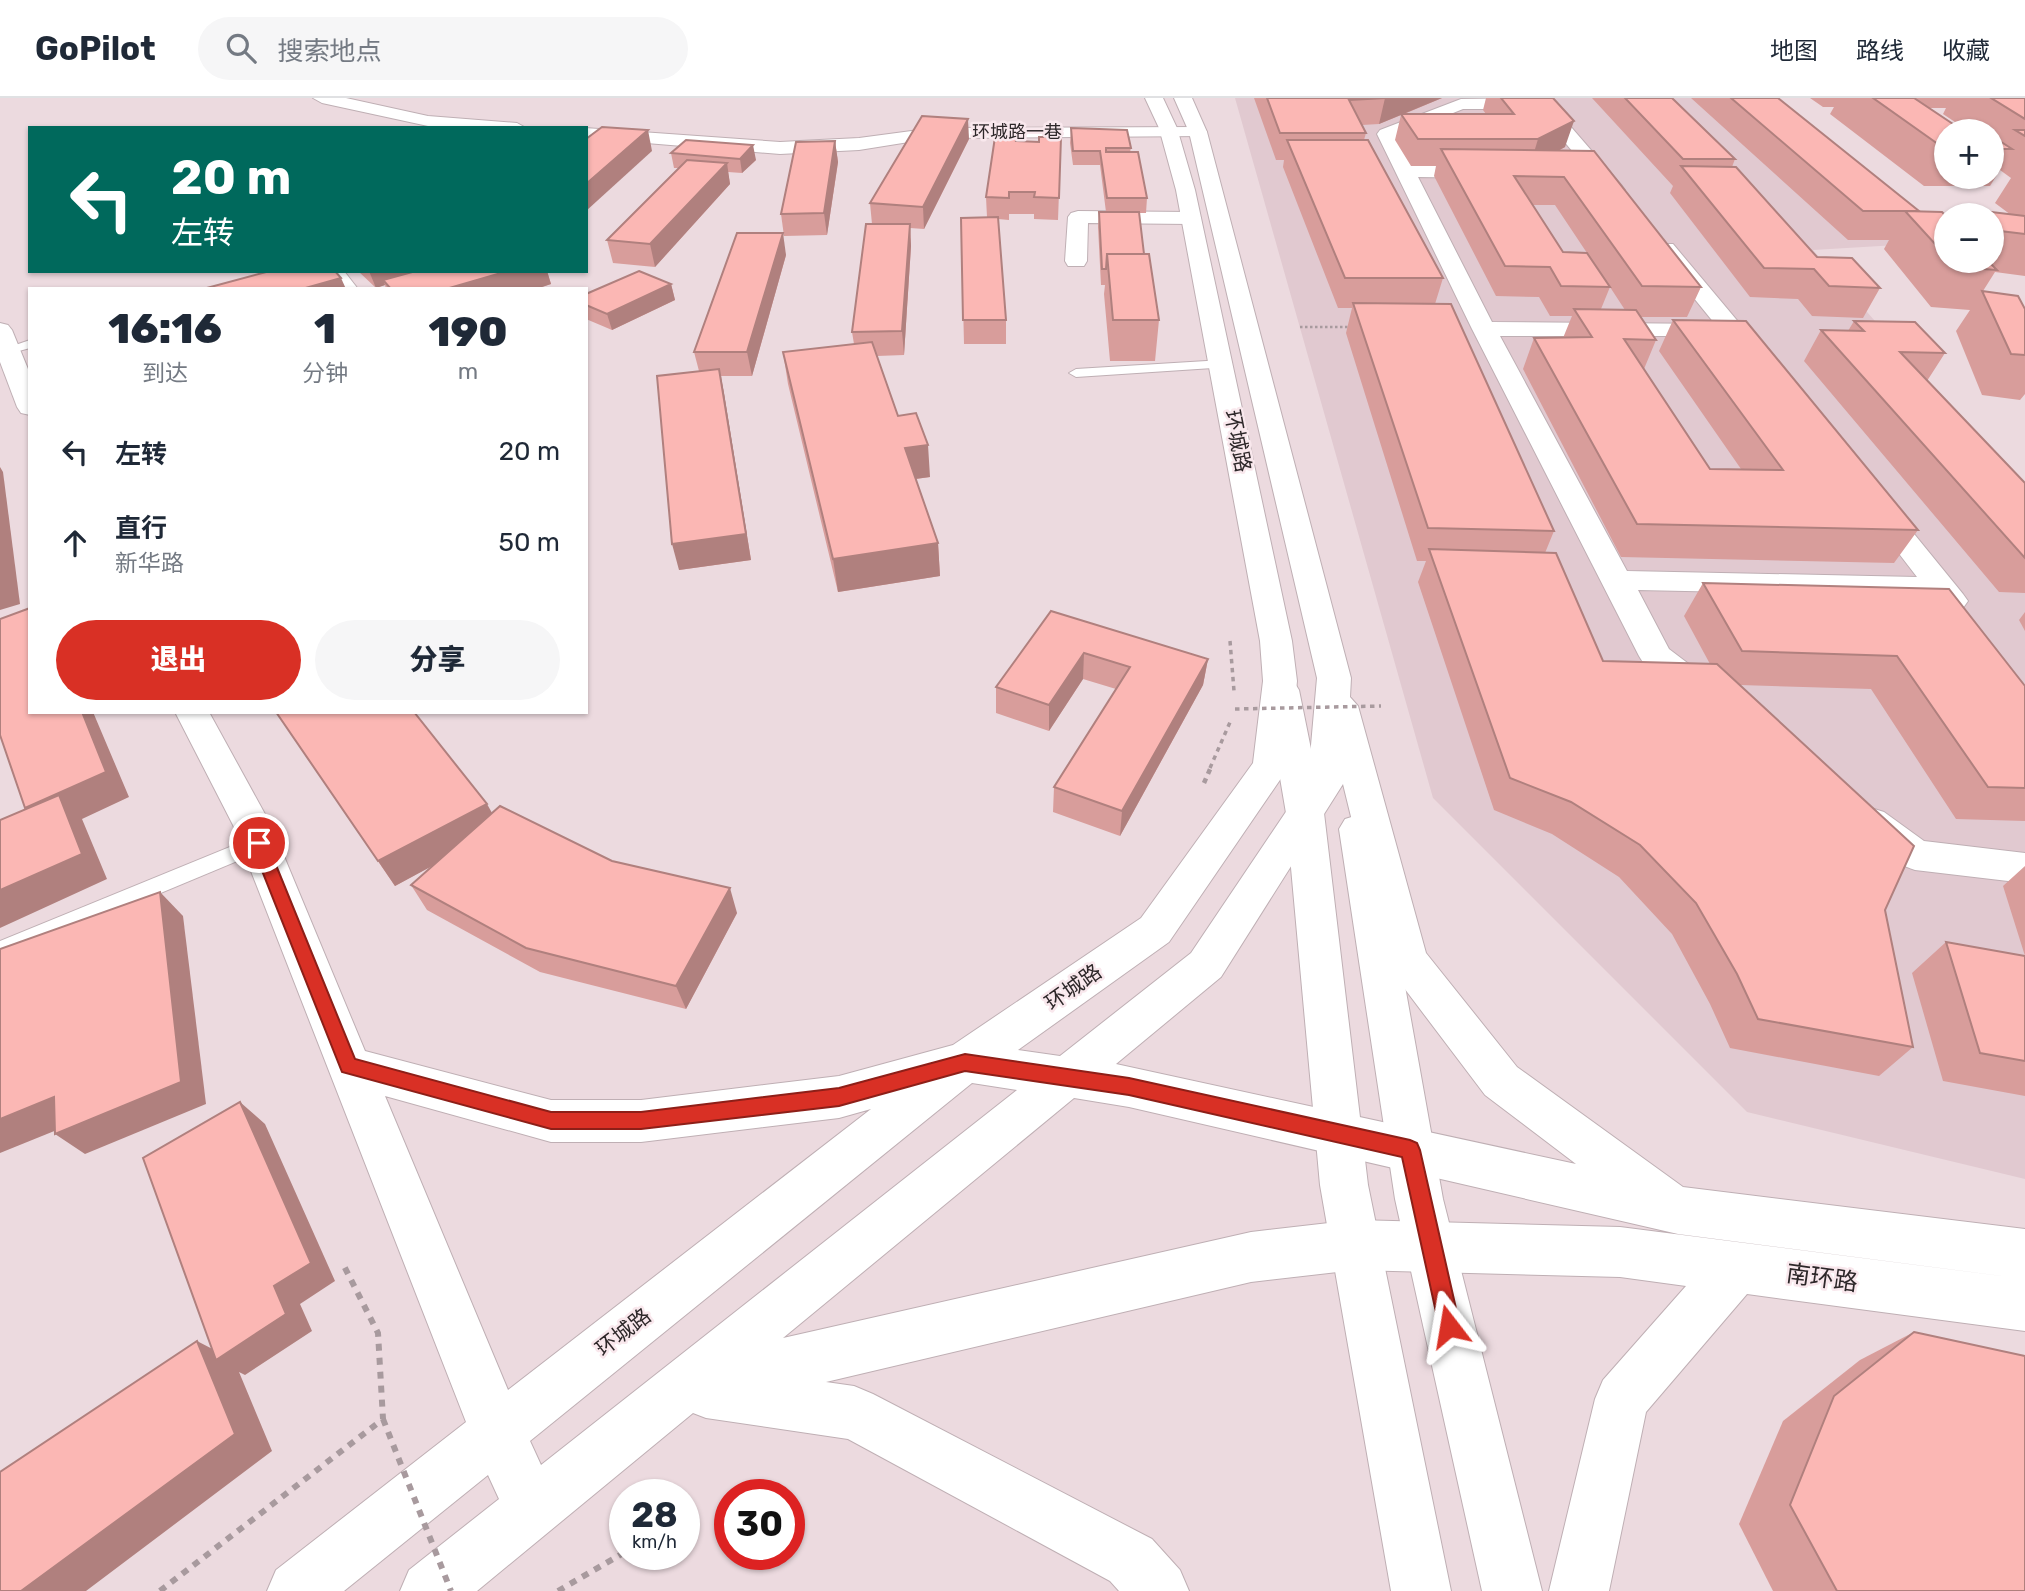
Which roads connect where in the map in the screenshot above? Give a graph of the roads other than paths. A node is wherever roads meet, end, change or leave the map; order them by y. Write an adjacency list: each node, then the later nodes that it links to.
1 (322, 98): 5 (street)
2 (1154, 98): 6 (street, 环城路)
3 (1183, 98): 6 (street, 环城路)
4 (1540, 101): 8 (street); 11 (street)
5 (492, 126)
6 (1184, 132): 7 (street, 环城路一巷); 13 (street, 环城路); 29 (street, 环城路)
7 (594, 134)
8 (1405, 171): 9 (street); 18 (street)
9 (1503, 172)
10 (1573, 173): 11 (street)
11 (1601, 173): 12 (street)
12 (1633, 211)
13 (1191, 218): 15 (street); 21 (street, 环城路)
14 (1649, 231): 19 (street)
15 (1076, 261)
16 (339, 273): 17 (lane)
17 (350, 287)
18 (1484, 329): 19 (street); 26 (street)
19 (1734, 331): 23 (street)
20 (12, 341): 24 (street)
21 (1223, 364): 22 (lane); 30 (street, 环城路)
22 (1076, 373)
23 (1776, 382)
24 (23, 409)
25 (1859, 484): 27 (street)
26 (1617, 580): 27 (street); 32 (street)
27 (1941, 587): 28 (street)
28 (1966, 619)
29 (1334, 678): 34 (street, 环城路); 42 (street); 43 (street)
30 (1280, 681): 34 (street); 38 (street, 环城路)
31 (193, 714): 35 (street)
32 (1731, 714)
33 (1850, 806): 36 (street)
34 (1305, 813): 40 (street, 环城路); 41 (street)
35 (259, 843): 37 (lane); 39 (street)
36 (2025, 868)
37 (0, 950)
38 (965, 1062): 39 (street); 40 (street); 50 (street, 环城路)
39 (348, 1066): 50 (street)
40 (1067, 1077): 41 (street); 49 (street, 环城路)
41 (1339, 1134): 42 (street); 44 (street)
42 (1410, 1150): 43 (street); 45 (street)
43 (1678, 1210): 46 (street)
44 (1355, 1244): 45 (street, 南环路); 49 (street, 南环路); 55 (street)
45 (1430, 1247): 47 (street, 南环路); 56 (street)
46 (2025, 1254)
47 (1737, 1267): 48 (street, 南环路); 57 (street)
48 (2025, 1305)
49 (683, 1388): 51 (street, 环城路); 54 (street)
50 (497, 1431): 51 (street); 52 (street, 环城路)
51 (532, 1508): 53 (street, 环城路)
52 (297, 1591)
53 (430, 1591)
54 (1159, 1591)
55 (1421, 1591)
56 (1513, 1591)
57 (1579, 1591)

